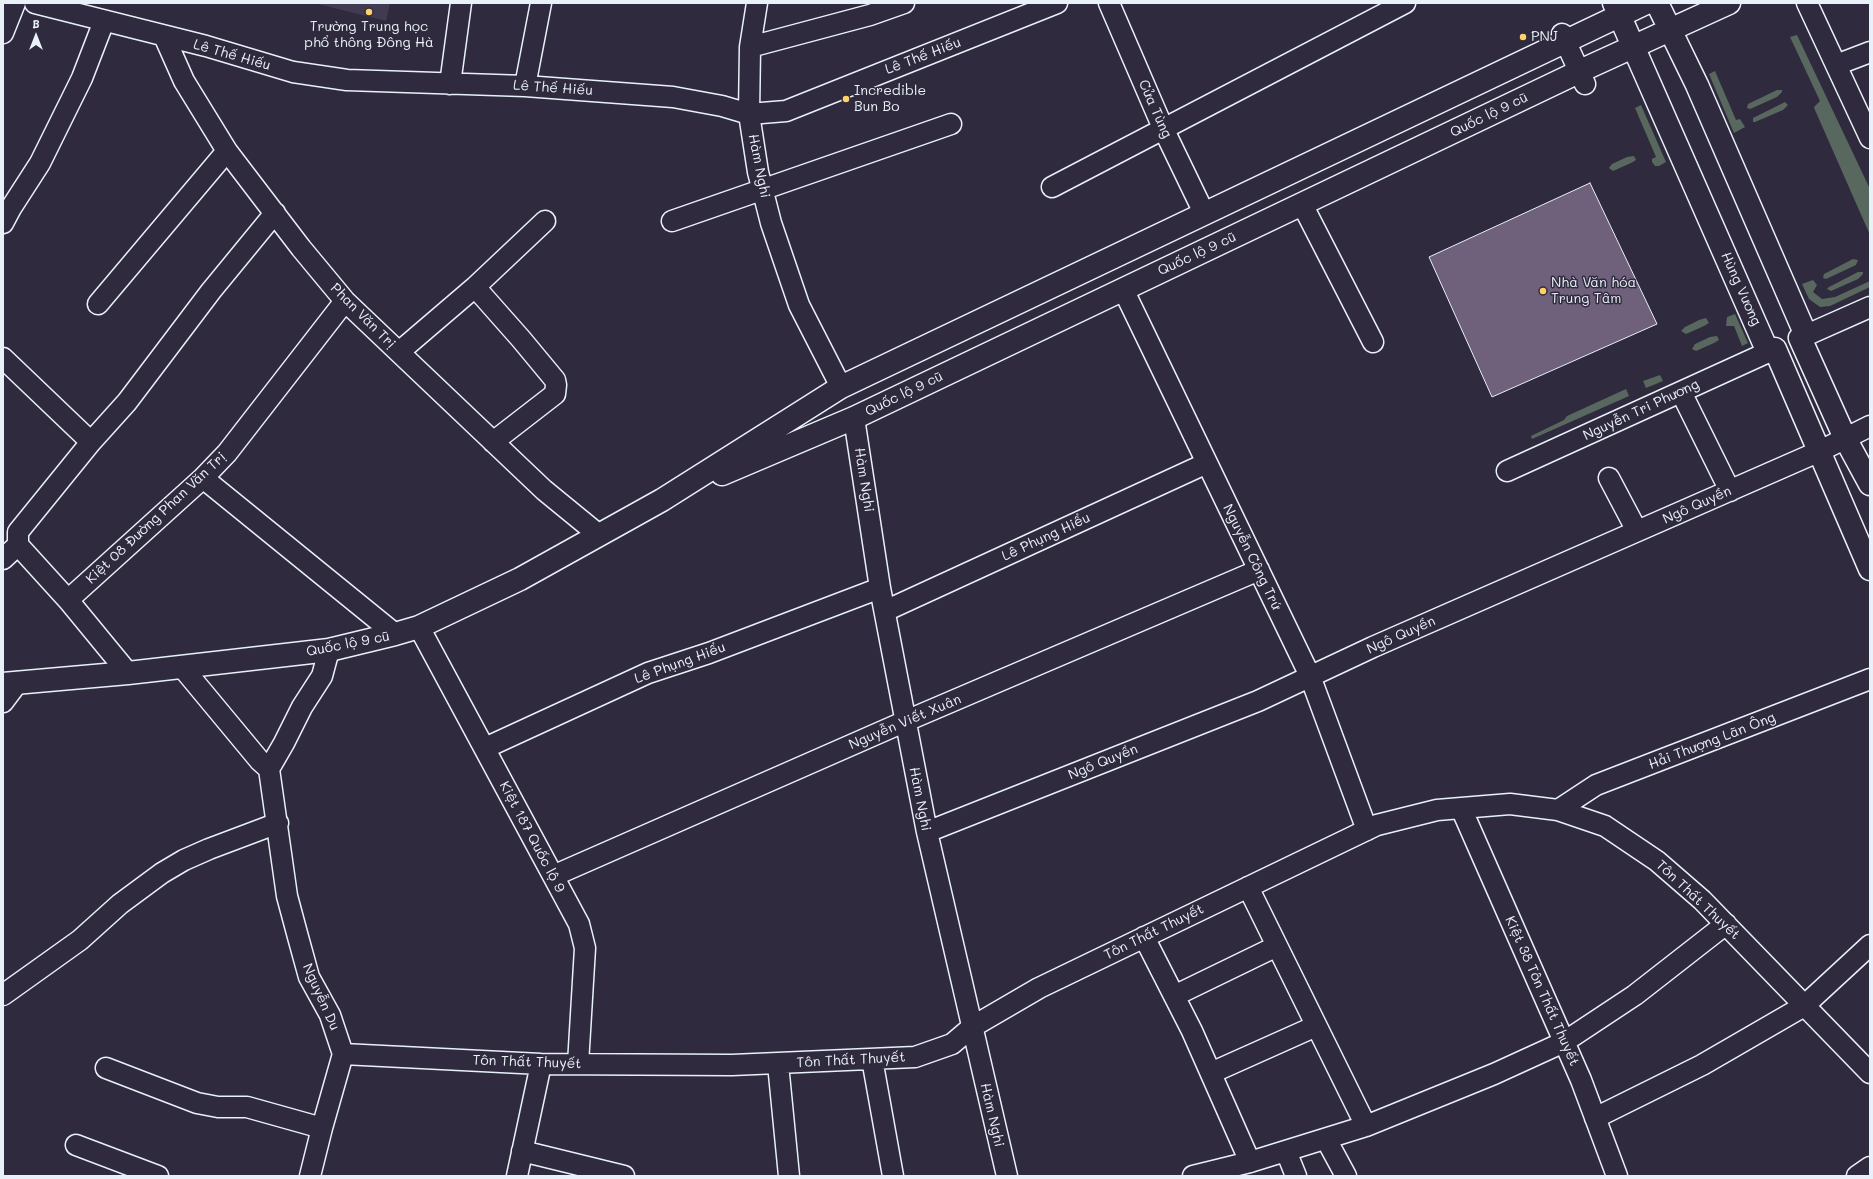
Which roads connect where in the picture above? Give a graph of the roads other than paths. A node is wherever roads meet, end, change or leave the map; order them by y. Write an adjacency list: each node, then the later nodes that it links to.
1 (15, 3): 17 (street)
2 (35, 3): 15 (street, Lê Thế Hiếu)
3 (461, 3): 25 (street)
4 (541, 3): 26 (street)
5 (757, 3): 20 (street, Hàm Nghi)
6 (904, 3): 20 (street)
7 (1057, 3): 27 (street, Lê Thế Hiếu)
8 (1109, 3): 29 (street, Cửa Tùng)
9 (1405, 3): 29 (street)
10 (1646, 3): 14 (main road, Quốc lộ 9 cũ)
11 (1657, 3): 16 (main road)
12 (1729, 3): 16 (main road, Quốc lộ 9 cũ)
13 (1807, 3): 23 (street)
14 (1617, 9): 19 (main road, Quốc lộ 9 cũ); 21 (main road, Hùng Vương)
15 (104, 21): 18 (street, Lê Thế Hiếu); 40 (street)
16 (1671, 30): 21 (main road, Quốc lộ 9 cũ); 48 (main road)
17 (3, 33)
18 (164, 36): 25 (street, Lê Thế Hiếu); 31 (street, Phan Văn Trị)
19 (1564, 38): 24 (street); 32 (main road, Quốc lộ 9 cũ)
20 (750, 47): 27 (street, Hàm Nghi)
21 (1632, 47): 24 (main road, Quốc lộ 9 cũ); 50 (main road, Hùng Vương)
22 (1870, 52): 23 (street)
23 (1836, 65): 30 (street)
24 (1582, 78): 35 (main road, Quốc lộ 9 cũ)
25 (450, 84): 26 (street, Lê Thế Hiếu)
26 (525, 86): 27 (street, Lê Thế Hiếu)
27 (749, 114): 34 (street, Hàm Nghi)
28 (951, 124): 34 (street)
29 (1164, 128): 33 (street); 37 (street, Cửa Tùng)
30 (1870, 138)
31 (227, 151): 36 (street, Phan Văn Trị); 46 (street)
32 (1287, 173): 35 (main road); 37 (main road, Quốc lộ 9 cũ)
33 (1052, 187)
34 (762, 190): 39 (street); 53 (street, Hàm Nghi)
35 (1302, 204): 41 (main road, Quốc lộ 9 cũ); 49 (street)
36 (275, 213): 45 (street, Phan Văn Trị); 58 (street)
37 (1204, 213): 41 (main road); 42 (main road, Quốc lộ 9 cũ)
38 (545, 221): 43 (street)
39 (672, 221)
40 (3, 223)
41 (1217, 244): 44 (main road, Quốc lộ 9 cũ)
42 (1109, 258): 44 (main road); 53 (main road, Quốc lộ 9 cũ)
43 (475, 287): 51 (street); 59 (street)
44 (1123, 289): 55 (main road, Quốc lộ 9 cũ); 61 (street, Nguyễn Công Trứ)
45 (345, 302): 51 (street, Phan Văn Trị); 63 (street, Kiệt 08 Đường Phan Văn Trị)
46 (98, 304)
47 (1870, 307): 48 (street)
48 (1803, 335): 50 (main road); 57 (main road)
49 (1373, 342)
50 (1771, 349): 54 (street, Nguyễn Tri Phương); 60 (main road, Hùng Vương)
51 (399, 352): 59 (street, Phan Văn Trị)
52 (3, 358): 58 (street)
53 (841, 387): 55 (main road); 67 (main road, Quốc lộ 9 cũ)
54 (1681, 392): 62 (street, Nguyễn Tri Phương); 66 (street)
55 (854, 418): 67 (main road, Quốc lộ 9 cũ); 74 (street, Hàm Nghi)
56 (1870, 426): 57 (street, Ngô Quyền)
57 (1845, 438): 60 (street, Ngô Quyền); 65 (main road)
58 (91, 442): 70 (street)
59 (493, 442): 69 (street, Phan Văn Trị)
60 (1820, 451): 66 (street, Ngô Quyền); 72 (main road, Hùng Vương)
61 (1207, 462): 73 (street, Nguyễn Công Trứ); 76 (street, Lê Phụng Hiểu)
62 (1507, 471)
63 (203, 478): 75 (street, Kiệt 08 Đường Phan Văn Trị); 78 (street)
64 (1609, 478): 68 (street)
65 (1870, 484)
66 (1730, 491): 68 (street, Ngô Quyền)
67 (662, 500): 69 (main road, Quốc lộ 9 cũ)
68 (1637, 531): 82 (street, Ngô Quyền)
69 (599, 535): 77 (main road, Quốc lộ 9 cũ)
70 (18, 545): 71 (street); 75 (street)
71 (3, 559)
72 (1870, 569)
73 (1259, 570): 82 (street, Nguyễn Công Trứ); 86 (street, Nguyễn Viết Xuân)
74 (880, 588): 76 (street, Hàm Nghi); 87 (street, Lê Phụng Hiểu)
75 (68, 600): 81 (street)
76 (885, 611): 86 (street, Hàm Nghi)
77 (419, 627): 78 (main road, Quốc lộ 9 cũ); 87 (street, Kiệt 187 Quốc lộ 9)
78 (395, 634): 79 (main road, Quốc lộ 9 cũ)
79 (329, 650): 80 (main road, Quốc lộ 9 cũ); 88 (street)
80 (182, 667): 81 (main road, Quốc lộ 9 cũ); 88 (street)
81 (128, 673): 84 (main road, Quốc lộ 9 cũ)
82 (1310, 676): 92 (street, Nguyễn Công Trứ); 93 (street, Ngô Quyền)
83 (1870, 679): 90 (street, Hải Thượng Lãn Ông)
84 (10, 683): 85 (street)
85 (3, 702)
86 (906, 721): 93 (street, Hàm Nghi); 94 (street, Nguyễn Viết Xuân)
87 (485, 748): 94 (street, Kiệt 187 Quốc lộ 9)
88 (269, 769): 91 (street, Nguyễn Du)
89 (1462, 808): 90 (street, Tôn Thất Thuyết); 92 (street, Tôn Thất Thuyết); 105 (street, Kiệt 38 Tôn Thất Thuyết)
90 (1558, 810): 96 (street, Tôn Thất Thuyết)
91 (278, 823): 100 (street); 106 (street, Nguyễn Du)
92 (1367, 830): 95 (street, Tôn Thất Thuyết)
93 (927, 832): 104 (street, Hàm Nghi)
94 (553, 876): 109 (street, Kiệt 187 Quốc lộ 9)
95 (1248, 887): 97 (street, Tôn Thất Thuyết); 99 (street)
96 (1726, 924): 102 (street, Tôn Thất Thuyết); 105 (street)
97 (1144, 937): 101 (street); 104 (street, Tôn Thất Thuyết)
98 (1870, 945): 102 (street)
99 (1277, 946): 101 (street); 103 (street)
100 (3, 995)
101 (1174, 996): 112 (street)
102 (1804, 1006): 113 (street, Tôn Thất Thuyết); 114 (street)
103 (1316, 1026): 112 (street); 115 (street)
104 (972, 1027): 107 (street, Tôn Thất Thuyết); 129 (street, Hàm Nghi)
105 (1564, 1042): 114 (street, Kiệt 38 Tôn Thất Thuyết); 115 (street)
106 (343, 1054): 108 (street, Tôn Thất Thuyết); 116 (street)
107 (872, 1059): 110 (street, Tôn Thất Thuyết); 128 (street)
108 (541, 1064): 109 (street, Tôn Thất Thuyết); 119 (street)
109 (578, 1064): 110 (street, Tôn Thất Thuyết)
110 (778, 1064): 127 (street)
111 (106, 1068): 116 (street)
112 (1211, 1073): 121 (street)
113 (1870, 1073)
114 (1595, 1118): 133 (street, Kiệt 38 Tôn Thất Thuyết)
115 (1366, 1126): 117 (street)
116 (322, 1128): 124 (street)
117 (1326, 1139): 120 (street); 132 (street)
118 (76, 1145): 123 (street)
119 (522, 1151): 125 (street); 126 (street)
120 (1286, 1151): 121 (street); 131 (street)
121 (1250, 1162): 130 (street)
122 (1870, 1167): 134 (street)
123 (158, 1176)
124 (310, 1176)
125 (517, 1176)
126 (624, 1176)
127 (789, 1176)
128 (893, 1176)
129 (1006, 1176)
130 (1193, 1176)
131 (1296, 1176)
132 (1346, 1176)
133 (1617, 1176)
134 (1857, 1176)

